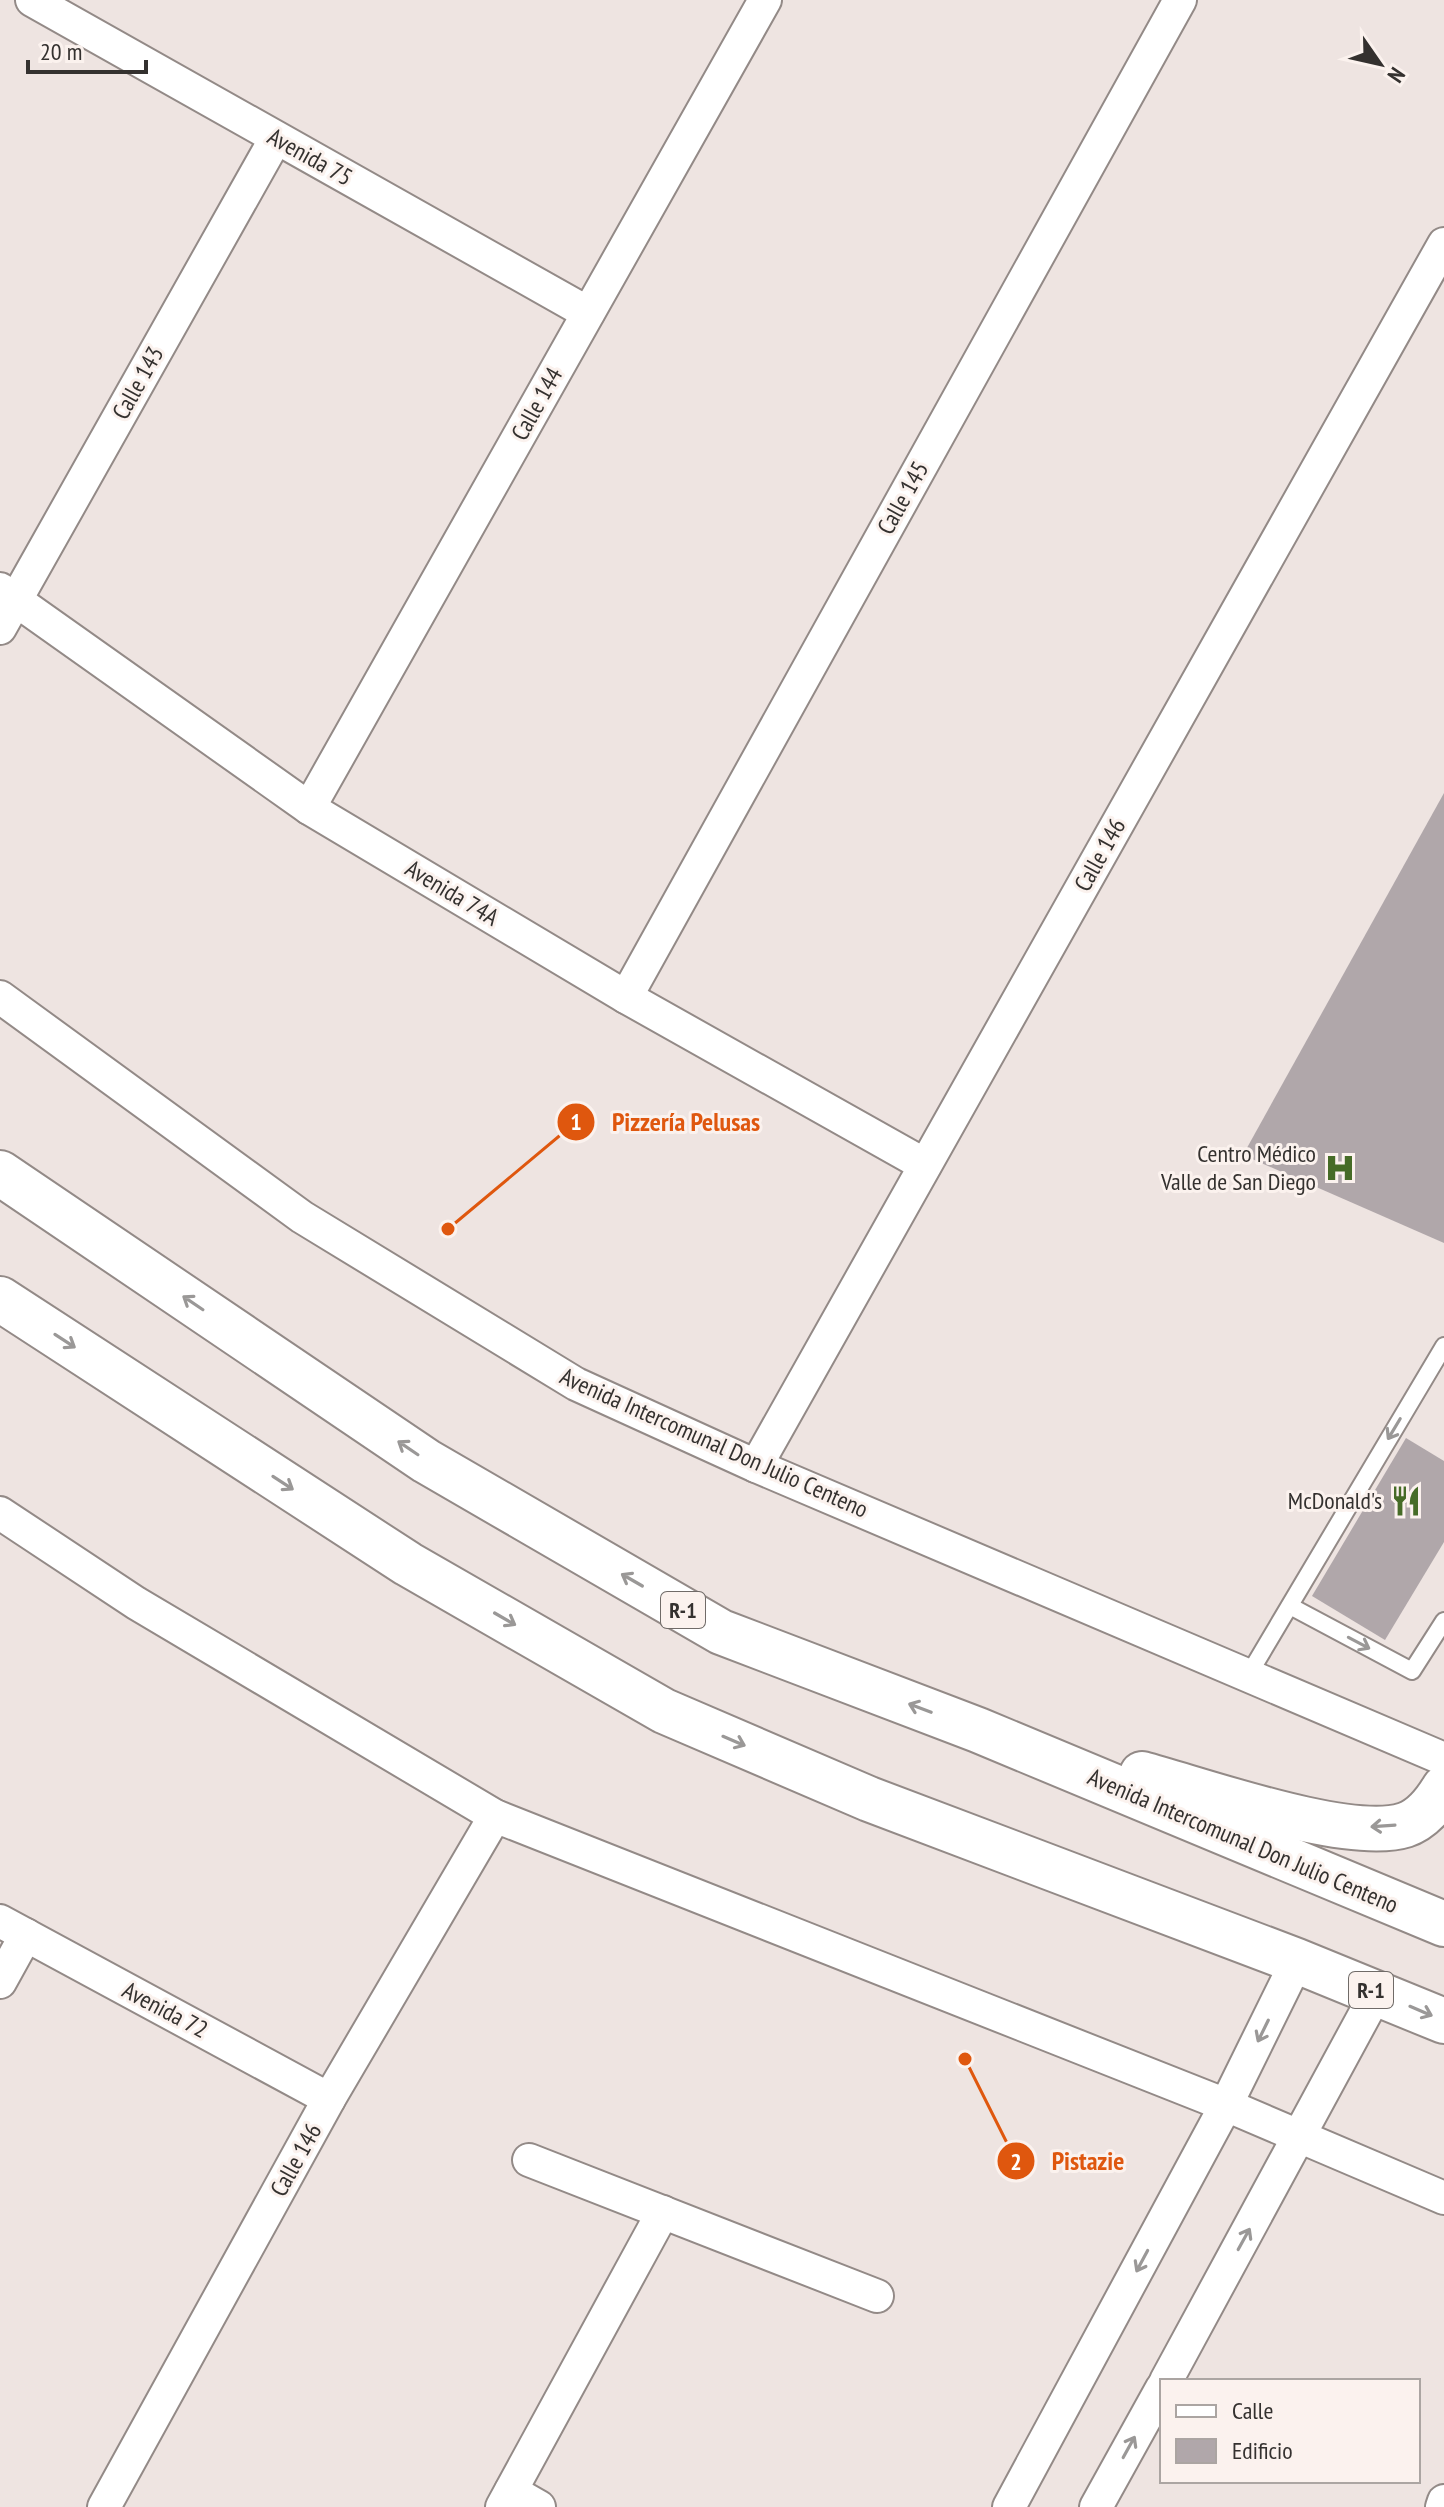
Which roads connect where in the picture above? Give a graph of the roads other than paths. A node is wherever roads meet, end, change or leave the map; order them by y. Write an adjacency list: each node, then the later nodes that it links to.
1 (32, 0): 4 (street, Avenida 75)
2 (1180, 0): 11 (street, Calle 145)
3 (755, 3): 6 (street, Calle 144)
4 (276, 138): 6 (street, Avenida 75); 7 (street, Calle 143)
5 (1444, 244): 12 (street, Calle 146)
6 (588, 313): 9 (street, Calle 144)
7 (8, 595): 8 (street, Calle 143); 9 (street, Avenida 74A)
8 (0, 628)
9 (309, 808): 11 (street, Avenida 74A)
10 (0, 997): 17 (street, Avenida Intercomunal Don Julio Centeno)
11 (626, 997): 12 (street, Avenida 74A)
12 (925, 1165): 17 (street, Calle 146)
13 (0, 1173): 22 (main road, Avenida Intercomunal Don Julio Centeno / R-1, one-way to 13)
14 (0, 1299): 28 (main road, R-1, one-way to 28)
15 (1444, 1346): 16 (lane)
16 (1439, 1365): 19 (lane, one-way to 19)
17 (756, 1466): 21 (street, Avenida Intercomunal Don Julio Centeno)
18 (0, 1513): 25 (street)
19 (1290, 1606): 20 (lane, one-way to 20); 21 (lane)
20 (1444, 1621)
21 (1249, 1674): 23 (street, Avenida Intercomunal Don Julio Centeno)
22 (978, 1730): 24 (main road, one-way to 22); 26 (main road, Avenida Intercomunal Don Julio Centeno / R-1)
23 (1444, 1759)
24 (1444, 1788)
25 (495, 1816): 32 (street, Calle 146); 33 (street)
26 (1444, 1924)
27 (13, 1928): 29 (street); 32 (street, Avenida 72)
28 (1297, 1961): 30 (main road, R-1); 33 (street, one-way to 33)
29 (0, 1982)
30 (1377, 1992): 31 (main road, R-1, one-way to 31); 34 (street)
31 (1444, 2021)
32 (329, 2099): 43 (street, Calle 146)
33 (1226, 2105): 34 (street); 45 (street, one-way to 45)
34 (1300, 2137): 36 (street); 39 (street, one-way to 34)
35 (529, 2160): 37 (street)
36 (1444, 2198)
37 (663, 2212): 38 (street); 41 (street)
38 (877, 2296)
39 (1167, 2379)
40 (1160, 2392): 46 (street, one-way to 40)
41 (506, 2499): 44 (street)
42 (1444, 2501): 47 (street)
43 (104, 2507)
44 (539, 2507)
45 (1009, 2507)
46 (1096, 2507)
47 (1442, 2507)

